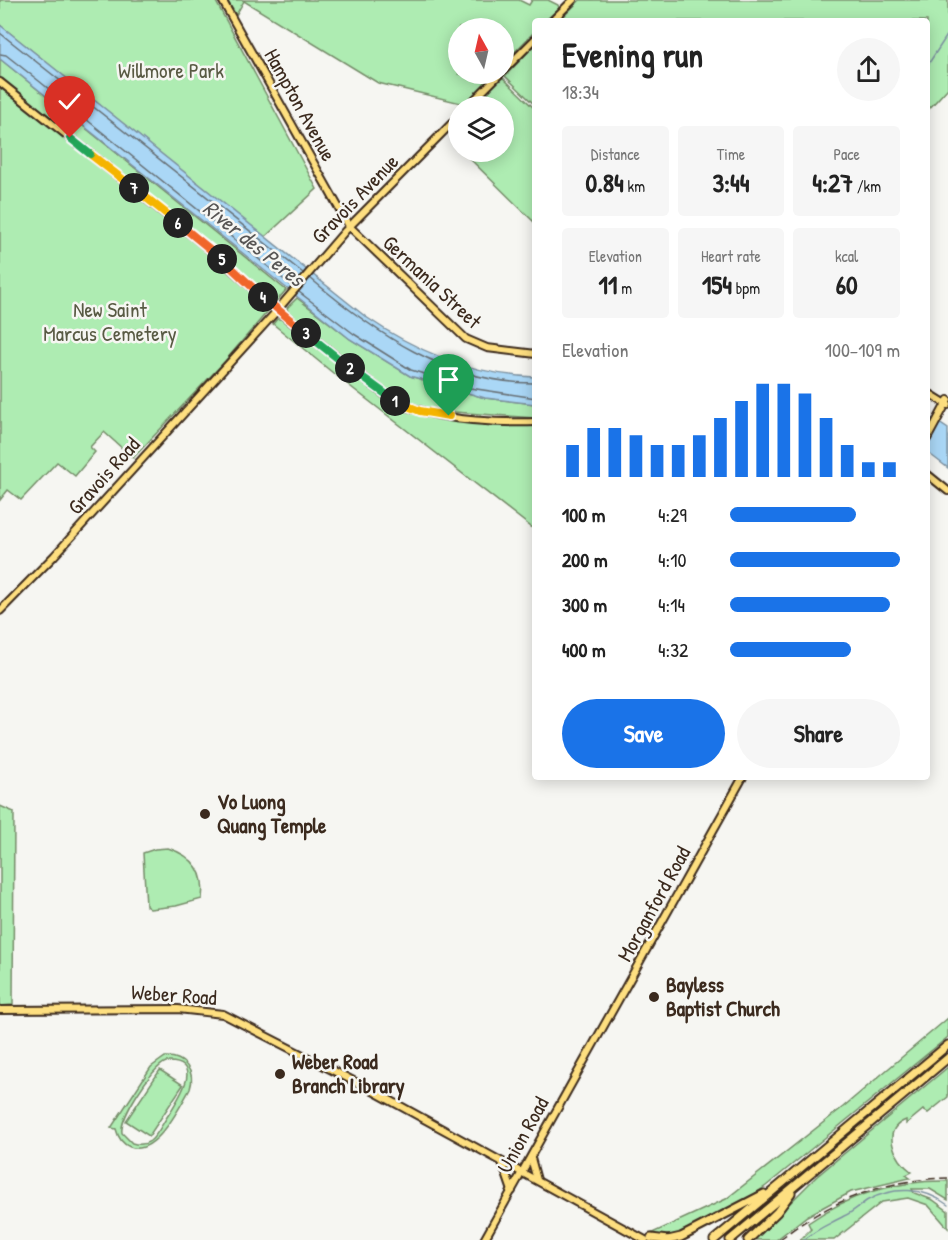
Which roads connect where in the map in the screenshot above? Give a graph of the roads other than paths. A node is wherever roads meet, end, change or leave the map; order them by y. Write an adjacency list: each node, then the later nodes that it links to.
1 (222, 0): 10 (main road, Hampton Avenue)
2 (573, 0): 3 (main road)
3 (555, 18)
4 (532, 42): 5 (main road)
5 (514, 60)
6 (0, 82): 11 (main road)
7 (490, 84): 8 (main road)
8 (478, 96)
9 (448, 127): 10 (main road, Gravois Avenue)
10 (349, 226): 11 (main road, Gravois Avenue); 12 (main road, Germania Street)
11 (278, 310): 13 (main road, Gravois Avenue); 16 (main road)
12 (532, 354)
13 (230, 362): 20 (main road, Gravois Road)
14 (930, 394): 15 (main road)
15 (947, 403): 17 (main road)
16 (532, 422)
17 (930, 434)
18 (930, 476): 19 (main road)
19 (948, 491)
20 (0, 611)
21 (741, 780): 24 (main road, Morganford Road)
22 (0, 1010): 27 (main road, Weber Road)
23 (948, 1045): 31 (highway)
24 (591, 1046): 26 (main road, Union Road)
25 (948, 1058): 30 (highway)
26 (530, 1156): 28 (main road, Union Road); 29 (main road)
27 (502, 1161): 28 (main road, Weber Road); 32 (main road)
28 (522, 1172): 29 (main road, Weber Road); 32 (main road, Union Road)
29 (537, 1180): 33 (main road, Weber Road)
30 (799, 1182): 38 (highway); 39 (highway)
31 (777, 1187): 34 (highway); 37 (highway)
32 (512, 1191): 35 (main road, Union Road)
33 (650, 1239): 36 (highway)
34 (679, 1239): 36 (highway)
35 (484, 1240)
36 (668, 1240)
37 (714, 1240)
38 (730, 1240)
39 (748, 1240)

